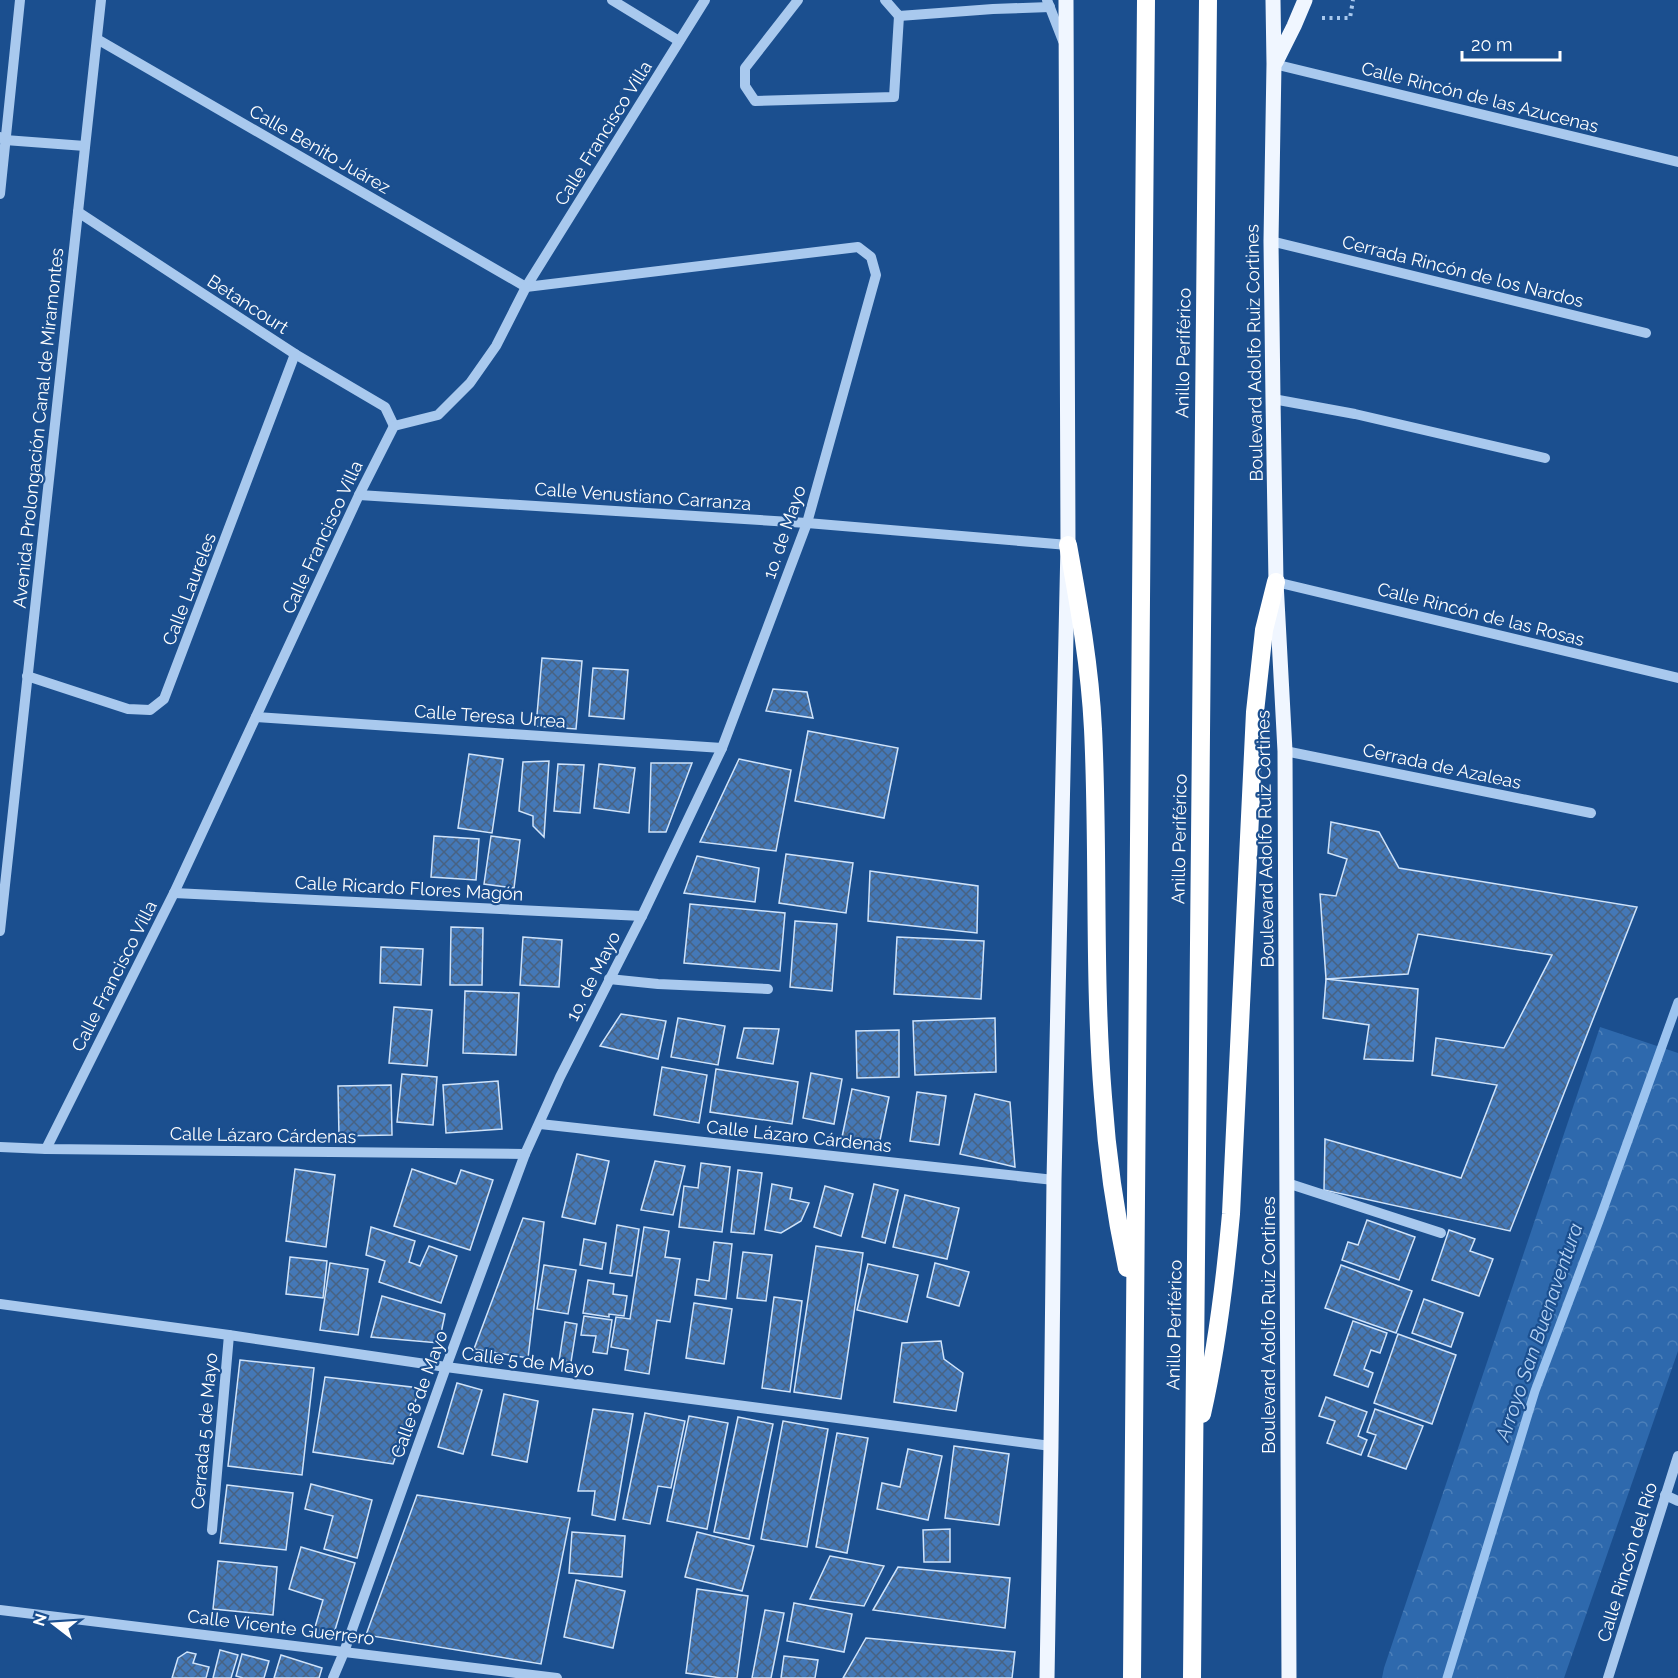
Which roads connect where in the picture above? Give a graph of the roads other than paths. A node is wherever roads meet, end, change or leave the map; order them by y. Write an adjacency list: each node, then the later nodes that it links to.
1 (20, 0): 18 (street)
2 (101, 0): 14 (street, Avenida Prolongación Canal de Miramontes)
3 (612, 0): 15 (street)
4 (705, 0): 15 (street, Calle Francisco Villa)
5 (798, 0): 13 (street)
6 (885, 0): 13 (street)
7 (1066, 0): 16 (main road)
8 (1146, 0): 52 (highway)
9 (1208, 0): 57 (highway, Anillo Periférico)
10 (1273, 0): 17 (main road, Boulevard Adolfo Ruiz Cortines)
11 (1305, 0): 17 (main road)
12 (1048, 3): 13 (street); 16 (street)
13 (899, 16)
14 (97, 39): 19 (street, Avenida Prolongación Canal de Miramontes); 24 (street, Calle Benito Juárez)
15 (679, 41): 24 (street, Calle Francisco Villa)
16 (1066, 49): 32 (main road)
17 (1274, 64): 20 (street, Calle Rincón de las Azucenas); 23 (main road, Boulevard Adolfo Ruiz Cortines)
18 (2, 139): 19 (street); 21 (street)
19 (85, 146): 22 (street, Avenida Prolongación Canal de Miramontes)
20 (1678, 162)
21 (0, 194)
22 (78, 212): 26 (street, Betancourt); 34 (street, Avenida Prolongación Canal de Miramontes)
23 (1271, 241): 25 (street, Cerrada Rincón de los Nardos); 27 (main road, Boulevard Adolfo Ruiz Cortines)
24 (526, 287): 28 (street, Calle Francisco Villa); 31 (street, 1o. de Mayo)
25 (1646, 333)
26 (295, 354): 28 (street, Betancourt); 34 (street, Calle Laureles)
27 (1273, 399): 29 (street); 33 (main road, Boulevard Adolfo Ruiz Cortines)
28 (394, 426): 30 (street, Calle Francisco Villa)
29 (1545, 458)
30 (359, 495): 31 (street, Calle Venustiano Carranza); 36 (street, Calle Francisco Villa)
31 (807, 523): 32 (street, Calle Venustiano Carranza); 37 (street, 1o. de Mayo)
32 (1068, 545): 49 (main road); 52 (highway)
33 (1276, 582): 35 (street, Calle Rincón de las Rosas); 38 (main road, Boulevard Adolfo Ruiz Cortines); 57 (highway)
34 (27, 676): 42 (street, Avenida Prolongación Canal de Miramontes)
35 (1678, 678)
36 (256, 717): 37 (street, Calle Teresa Urrea); 40 (street, Calle Francisco Villa)
37 (722, 747): 41 (street, 1o. de Mayo)
38 (1286, 751): 39 (street, Cerrada de Azaleas); 50 (main road, Boulevard Adolfo Ruiz Cortines)
39 (1591, 813)
40 (174, 893): 41 (street, Calle Ricardo Flores Magón); 47 (street, Calle Francisco Villa)
41 (642, 916): 43 (street, 1o. de Mayo)
42 (0, 931)
43 (609, 979): 44 (street); 45 (street, 1o. de Mayo)
44 (768, 988)
45 (540, 1124): 48 (street, Calle 8 de Mayo); 49 (street, Calle Lázaro Cárdenas)
46 (0, 1147): 47 (street, Calle Lázaro Cárdenas)
47 (46, 1149): 48 (street, Calle Lázaro Cárdenas)
48 (525, 1154): 55 (street, Calle 8 de Mayo)
49 (1054, 1180): 56 (main road)
50 (1287, 1183): 51 (street); 69 (main road, Boulevard Adolfo Ruiz Cortines)
51 (1442, 1233)
52 (1135, 1302): 67 (highway)
53 (0, 1304): 54 (street, Calle 5 de Mayo)
54 (229, 1335): 55 (street, Calle 5 de Mayo); 61 (street, Cerrada 5 de Mayo)
55 (446, 1367): 56 (street, Calle 5 de Mayo); 63 (street, Calle 8 de Mayo)
56 (1051, 1446): 66 (main road)
57 (1194, 1448): 68 (highway, Anillo Periférico)
58 (1678, 1456): 59 (street, Calle Rincón del Río)
59 (1665, 1495): 60 (street); 70 (street, Calle Rincón del Río)
60 (1678, 1501)
61 (212, 1530)
62 (0, 1610): 63 (street, Calle Vicente Guerrero)
63 (344, 1652): 64 (street, Calle 8 de Mayo); 65 (street, Calle Vicente Guerrero)
64 (333, 1678)
65 (557, 1678)
66 (1047, 1678)
67 (1132, 1678)
68 (1192, 1678)
69 (1289, 1678)
70 (1608, 1678)

